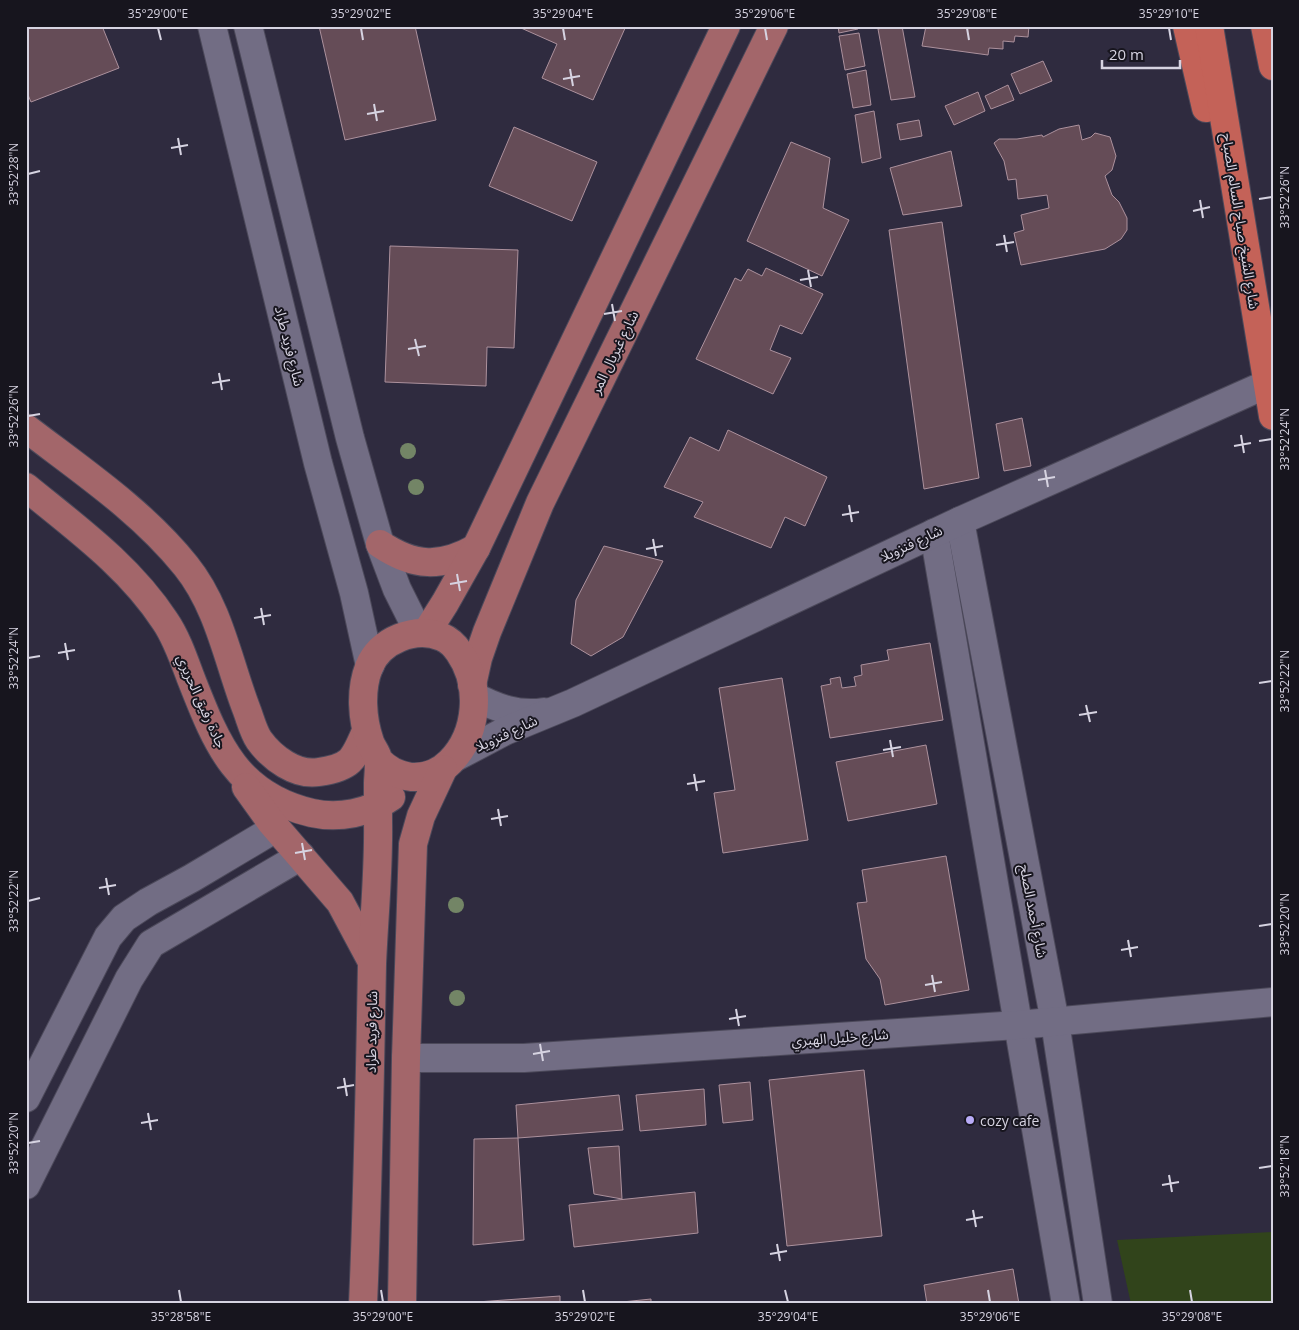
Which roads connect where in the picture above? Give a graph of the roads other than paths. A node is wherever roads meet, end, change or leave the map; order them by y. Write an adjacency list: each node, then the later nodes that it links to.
1 (212, 26): 19 (street, شارع فريد طراد)
2 (248, 26): 16 (street)
3 (726, 26): 17 (main road)
4 (774, 26): 20 (main road, شارع غبريال المر)
5 (1187, 26): 9 (highway)
6 (1209, 26): 9 (highway, شارع الشيخ صباح السالم الصباح)
7 (1265, 26): 8 (highway)
8 (1273, 66)
9 (1245, 240): 10 (highway, شارع الشيخ صباح السالم الصباح)
10 (1267, 384): 11 (highway, شارع الشيخ صباح السالم الصباح); 14 (street, شارع فنزويلا)
11 (1273, 416)
12 (26, 428): 22 (main road)
13 (26, 487): 23 (main road, جادة رفيق الحريري)
14 (960, 521): 15 (street, شارع فنزويلا); 34 (street, شارع أحمد الصلح)
15 (934, 532): 21 (street, شارع فنزويلا); 35 (street)
16 (380, 544): 17 (main road); 18 (street)
17 (476, 548): 18 (main road)
18 (422, 633): 19 (main road); 20 (main road)
19 (370, 666): 22 (main road)
20 (473, 691): 21 (street, شارع فنزويلا); 25 (main road)
21 (558, 709): 25 (street, شارع فنزويلا)
22 (366, 731): 24 (main road)
23 (227, 756): 27 (main road, جادة رفيق الحريري); 28 (main road)
24 (378, 760): 26 (main road); 27 (main road, شارع فريد طراد)
25 (448, 764): 26 (main road); 36 (main road)
26 (417, 777): 27 (main road, جادة رفيق الحريري)
27 (377, 807): 32 (main road, شارع فريد طراد)
28 (276, 828): 29 (main road); 30 (street)
29 (302, 856): 31 (street); 32 (main road)
30 (124, 918): 31 (street); 37 (street)
31 (151, 944): 38 (street)
32 (372, 963): 39 (main road, شارع فريد طراد)
33 (1273, 1002): 34 (street, شارع خليل الهبري)
34 (1055, 1022): 35 (street, شارع خليل الهبري); 42 (street, شارع أحمد الصلح)
35 (1018, 1025): 36 (street, شارع خليل الهبري); 41 (street)
36 (406, 1058): 40 (main road)
37 (26, 1098)
38 (26, 1184)
39 (363, 1304)
40 (402, 1304)
41 (1066, 1304)
42 (1098, 1304)

